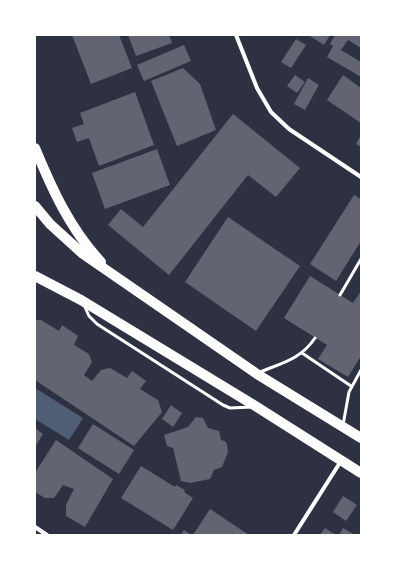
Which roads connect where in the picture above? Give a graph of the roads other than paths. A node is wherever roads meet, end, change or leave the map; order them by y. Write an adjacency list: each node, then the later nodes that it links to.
1 (236, 35): 3 (street)
2 (35, 148): 7 (main road)
3 (361, 176)
4 (35, 206): 7 (main road)
5 (361, 259): 8 (lane)
6 (35, 276): 9 (main road)
7 (115, 276): 13 (main road)
8 (340, 295)
9 (81, 300): 15 (main road); 15 (lane)
10 (315, 338): 11 (lane)
11 (302, 353): 13 (lane); 14 (lane)
12 (361, 370): 14 (lane)
13 (257, 374): 16 (main road)
14 (351, 386): 16 (lane)
15 (257, 407): 18 (main road)
16 (342, 427): 17 (main road)
17 (361, 438)
18 (342, 460): 19 (main road); 22 (street)
19 (361, 473)
20 (35, 527): 21 (street)
21 (47, 535)
22 (294, 535)

